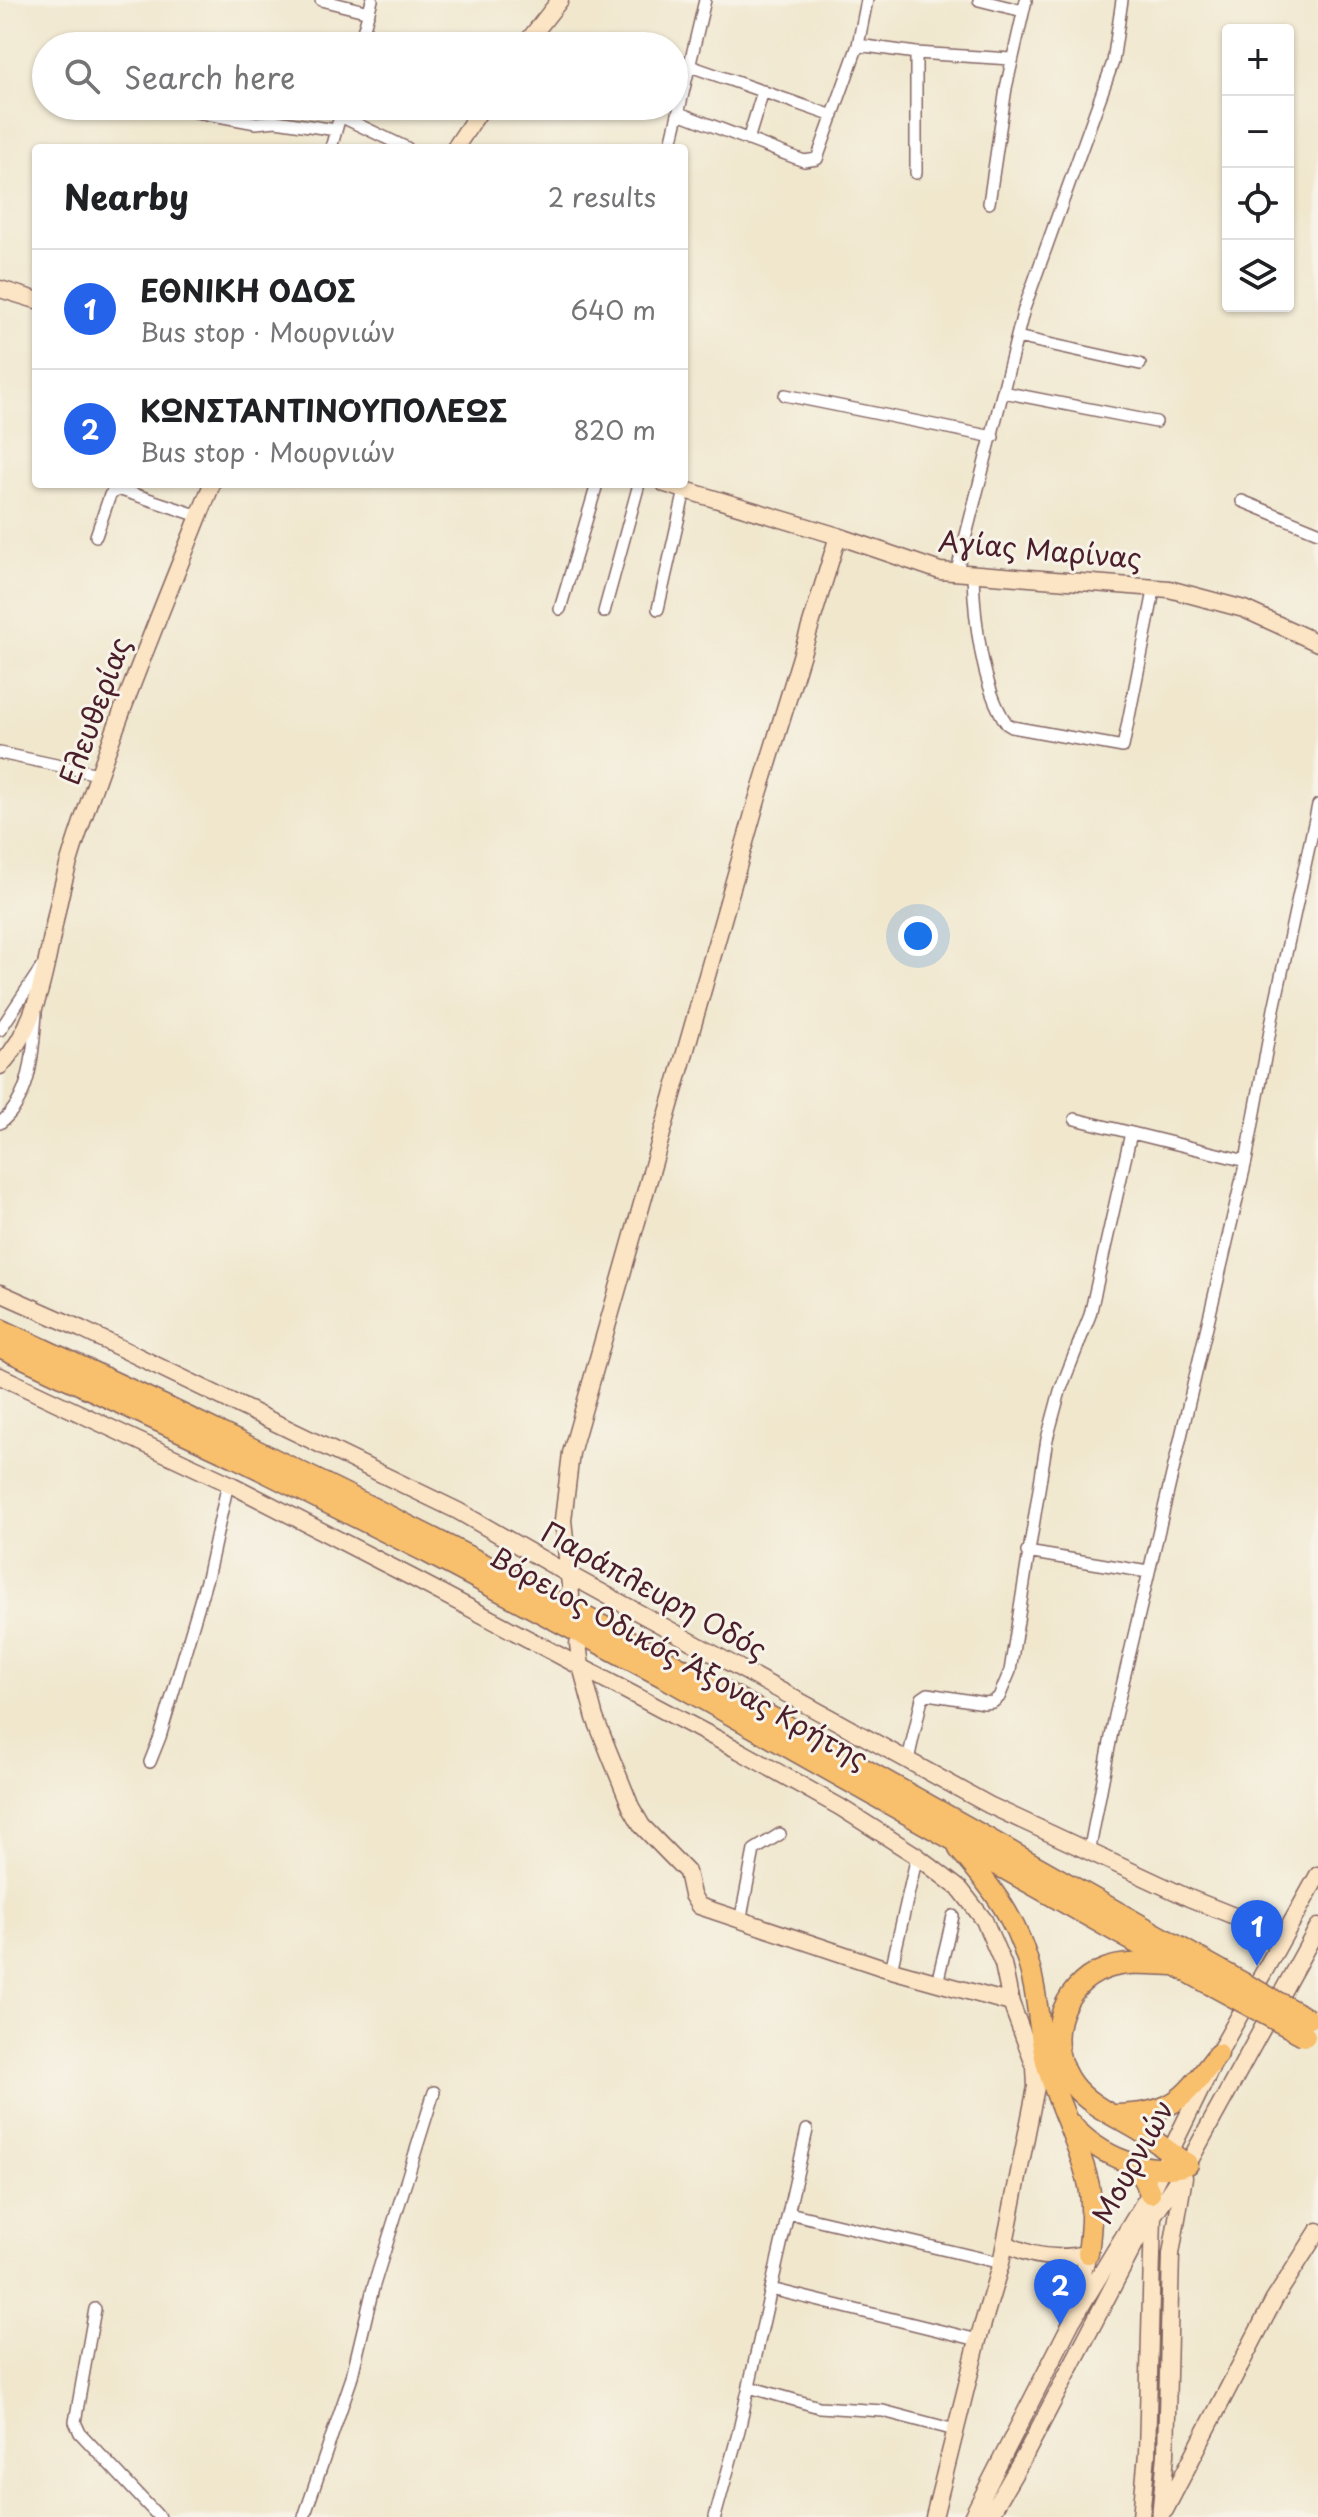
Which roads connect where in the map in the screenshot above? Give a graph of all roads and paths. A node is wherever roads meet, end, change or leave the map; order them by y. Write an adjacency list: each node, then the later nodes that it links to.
1 (321, 0): 8 (street)
2 (560, 0): 10 (street)
3 (705, 0): 14 (street)
4 (867, 0): 11 (street)
5 (979, 0): 7 (street)
6 (1122, 0): 34 (street)
7 (1024, 5): 13 (street)
8 (370, 6): 9 (street)
9 (363, 32)
10 (535, 32)
11 (858, 45): 12 (street); 17 (street)
12 (916, 53): 13 (street); 30 (street)
13 (1011, 59): 31 (street)
14 (690, 66): 15 (street); 16 (street)
15 (688, 75)
16 (763, 91): 17 (street); 25 (street)
17 (833, 116): 25 (street)
18 (688, 117): 25 (street)
19 (240, 120): 24 (street)
20 (339, 120): 24 (street)
21 (357, 120): 27 (street)
22 (474, 120): 28 (street)
23 (677, 120): 29 (street)
24 (336, 130): 26 (street)
25 (748, 140)
26 (332, 144)
27 (400, 144)
28 (458, 144)
29 (671, 144)
30 (916, 173)
31 (989, 203)
32 (0, 289): 33 (street)
33 (32, 299)
34 (1017, 337): 35 (street); 36 (street)
35 (1140, 364)
36 (1003, 392): 38 (street); 39 (street)
37 (785, 395): 39 (street)
38 (1156, 422)
39 (993, 437): 50 (street)
40 (210, 488): 46 (street, Ελευθερίας)
41 (596, 488): 52 (street)
42 (638, 488): 54 (street)
43 (678, 488): 44 (street, Αγίας Μαρίνας)
44 (685, 490): 49 (street, Αγίας Μαρίνας); 53 (street)
45 (1242, 501): 47 (street)
46 (199, 516): 48 (street); 57 (street, Ελευθερίας)
47 (1318, 532)
48 (96, 536)
49 (838, 536): 50 (street, Αγίας Μαρίνας); 74 (street)
50 (964, 574): 51 (street, Αγίας Μαρίνας); 51 (street)
51 (1155, 586): 55 (street, Αγίας Μαρίνας)
52 (560, 609)
53 (658, 609)
54 (604, 612)
55 (1318, 643)
56 (0, 753): 57 (street)
57 (98, 774): 59 (street, Ελευθερίας)
58 (1318, 805): 66 (street)
59 (47, 960): 60 (street, Ελευθερίας); 61 (street)
60 (37, 1000): 62 (street, Ελευθερίας); 64 (street)
61 (0, 1030)
62 (0, 1066)
63 (1075, 1119): 65 (street)
64 (0, 1123)
65 (1131, 1133): 66 (street); 72 (street)
66 (1246, 1161): 73 (street)
67 (0, 1293): 74 (street, Παράπλευρη Οδός)
68 (0, 1329): 91 (highway, Βόρειος Οδικός Άξονας Κρήτης)
69 (0, 1347): 81 (highway, Βόρειος Οδικός Άξονας Κρήτης)
70 (0, 1376): 71 (street)
71 (228, 1483): 77 (street); 79 (street)
72 (1027, 1552): 73 (street); 78 (street)
73 (1148, 1572): 82 (street)
74 (568, 1574): 75 (street); 78 (street, Παράπλευρη Οδός)
75 (571, 1595)
76 (578, 1644): 77 (street)
77 (581, 1666): 83 (street); 86 (street)
78 (908, 1760): 82 (street, Παράπλευρη Οδός)
79 (150, 1762)
80 (780, 1834): 86 (street)
81 (949, 1837): 89 (highway, Βόρειος Οδικός Άξονας Κρήτης); 98 (highway)
82 (1089, 1853): 88 (street, Παράπλευρη Οδός)
83 (917, 1856): 90 (street); 93 (street)
84 (1318, 1875): 88 (street, Μουρνιών)
85 (953, 1916): 92 (street)
86 (740, 1922): 90 (street)
87 (1318, 1927): 100 (street)
88 (1282, 1935): 95 (street, Μουρνιών)
89 (1176, 1965): 91 (highway, Βόρειος Οδικός Άξονας Κρήτης); 97 (highway)
90 (891, 1970): 92 (street)
91 (1216, 1977): 94 (highway, Βόρειος Οδικός Άξονας Κρήτης, bridge)
92 (937, 1983): 93 (street)
93 (1011, 2003): 105 (street)
94 (1312, 2031)
95 (1218, 2054): 97 (highway); 100 (street, Μουρνιών)
96 (434, 2092): 118 (street)
97 (1114, 2115): 100 (highway)
98 (1065, 2118): 101 (highway); 106 (highway)
99 (807, 2130): 103 (street)
100 (1174, 2162): 101 (highway); 102 (street, Μουρνιών); 102 (street, Μουρνιών); 115 (street)
101 (1130, 2163): 102 (highway)
102 (1152, 2203): 110 (street, Μουρνιών); 114 (street); 122 (street, Μουρνιών)
103 (789, 2213): 107 (street); 108 (street)
104 (1318, 2231): 116 (street)
105 (1005, 2243): 106 (street); 107 (street)
106 (1088, 2253): 110 (street)
107 (1001, 2263): 111 (street)
108 (771, 2289): 111 (street); 112 (street)
109 (95, 2309): 117 (street)
110 (1072, 2321): 121 (street, Μουρνιών)
111 (978, 2340): 113 (street)
112 (749, 2387): 113 (street); 119 (street)
113 (955, 2430): 120 (street)
114 (1147, 2454): 115 (street); 123 (street)
115 (1166, 2455): 116 (street); 124 (street)
116 (1193, 2457): 124 (street)
117 (159, 2517)
118 (304, 2517)
119 (715, 2517)
120 (934, 2517)
121 (972, 2517)
122 (989, 2517)
123 (1141, 2517)
124 (1161, 2517)

